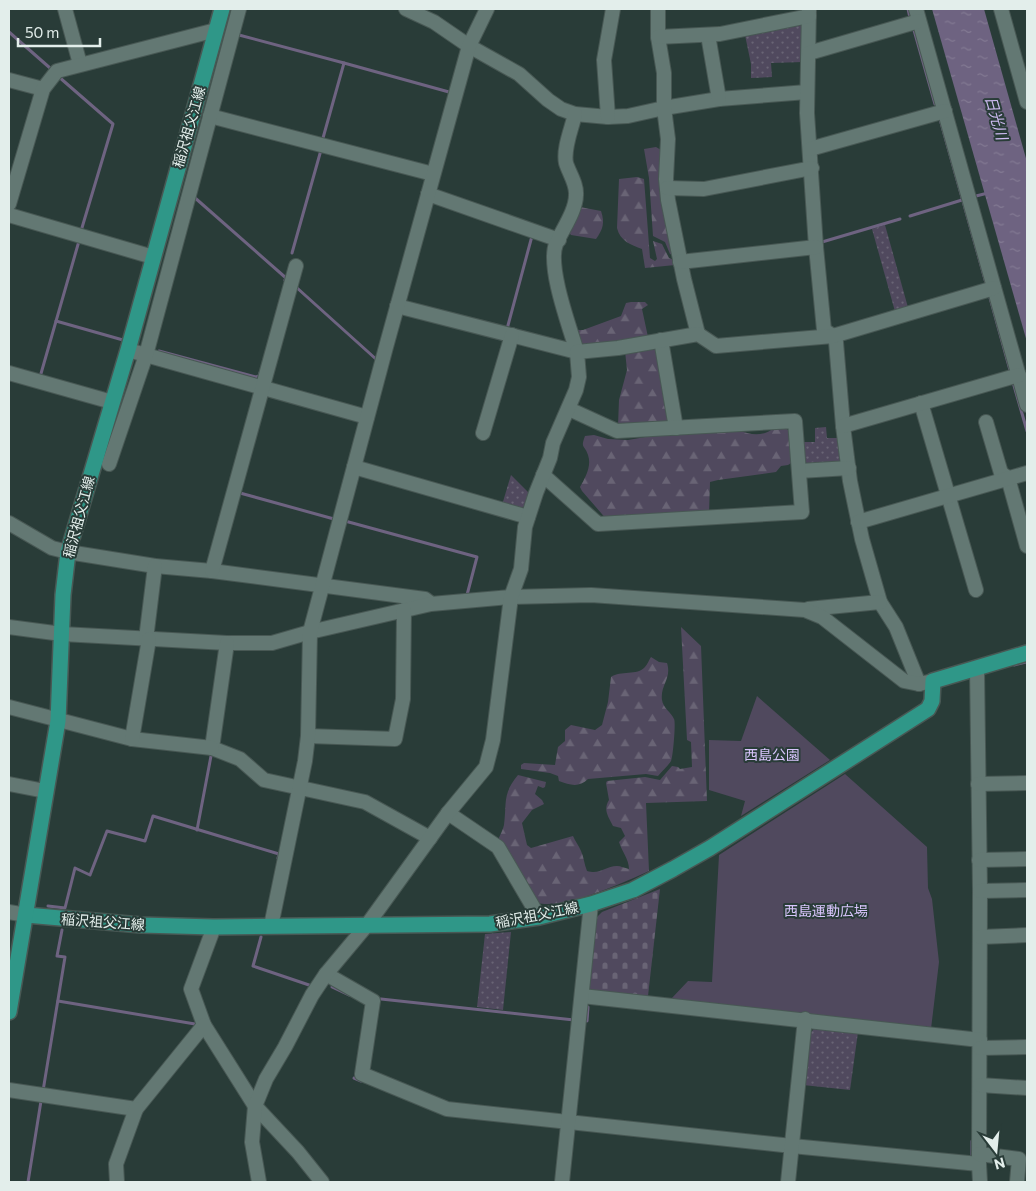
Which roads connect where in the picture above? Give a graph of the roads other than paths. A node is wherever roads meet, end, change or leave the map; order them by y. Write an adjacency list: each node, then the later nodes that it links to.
1 (65, 9): 16 (street)
2 (222, 9): 11 (main road, 稲沢祖父江線)
3 (239, 9): 25 (street)
4 (406, 9): 14 (street)
5 (487, 9): 14 (street)
6 (613, 9): 26 (street)
7 (658, 9): 13 (street)
8 (1001, 9): 21 (street)
9 (809, 12): 12 (street); 15 (street)
10 (918, 15): 15 (street); 23 (street)
11 (216, 30): 16 (street); 36 (main road, 稲沢祖父江線)
12 (708, 35): 13 (street); 20 (street)
13 (658, 37): 22 (street)
14 (469, 46): 24 (street); 29 (street)
15 (809, 53): 19 (street)
16 (80, 64): 18 (street)
17 (9, 80): 18 (street)
18 (43, 89): 32 (street)
19 (807, 92): 20 (street); 27 (street)
20 (719, 99): 22 (street)
21 (1027, 102)
22 (664, 108): 26 (street); 30 (street)
23 (945, 111): 27 (street); 39 (street)
24 (576, 114): 26 (street); 34 (street)
25 (210, 116): 29 (street); 47 (street)
26 (608, 117)
27 (810, 149): 28 (street)
28 (812, 168): 30 (street); 35 (street)
29 (433, 174): 31 (street)
30 (667, 188): 37 (street)
31 (428, 194): 34 (street); 40 (street)
32 (9, 204)
33 (9, 215): 36 (street)
34 (559, 240): 46 (street)
35 (816, 247): 37 (street); 43 (street)
36 (153, 257): 45 (main road, 稲沢祖父江線)
37 (680, 262): 41 (street)
38 (296, 266): 50 (street)
39 (994, 288): 43 (street); 49 (street)
40 (397, 306): 42 (street); 55 (street)
41 (698, 334): 43 (street); 44 (street)
42 (512, 335): 46 (street); 59 (street)
43 (833, 336): 57 (street)
44 (661, 340): 46 (street); 58 (street)
45 (128, 350): 47 (street); 51 (main road, 稲沢祖父江線)
46 (577, 352): 54 (street)
47 (146, 355): 50 (street); 60 (street)
48 (9, 373): 51 (street)
49 (1019, 375): 52 (street); 53 (street)
50 (262, 387): 55 (street); 74 (street)
51 (112, 402): 72 (main road, 稲沢祖父江線)
52 (921, 403): 57 (street); 67 (street)
53 (1027, 405)
54 (569, 409): 58 (street); 65 (street)
55 (368, 417): 61 (street)
56 (986, 422): 66 (street)
57 (843, 426): 62 (street)
58 (676, 428): 63 (street)
59 (483, 433)
60 (109, 464)
61 (354, 467): 68 (street); 75 (street)
62 (848, 468): 63 (street); 69 (street)
63 (799, 471): 65 (street)
64 (1027, 473): 66 (street)
65 (543, 475): 68 (street)
66 (1008, 478): 67 (street); 71 (street)
67 (948, 496): 69 (street); 76 (street)
68 (528, 518): 77 (street)
69 (858, 522): 78 (street)
70 (9, 523): 72 (street)
71 (1027, 546)
72 (68, 552): 73 (street); 84 (main road, 稲沢祖父江線)
73 (155, 566): 74 (street); 85 (street)
74 (212, 571): 75 (street)
75 (322, 585): 79 (street); 83 (street)
76 (976, 590)
77 (511, 598): 79 (street); 81 (street); 100 (street)
78 (880, 602): 81 (street); 89 (street)
79 (431, 604): 80 (street)
80 (404, 610): 83 (street); 92 (street)
81 (805, 610): 89 (street)
82 (9, 627): 84 (street)
83 (310, 632): 86 (street); 92 (street)
84 (62, 634): 85 (street); 91 (main road, 稲沢祖父江線)
85 (148, 639): 86 (street); 93 (street)
86 (227, 643): 94 (street)
87 (1027, 653): 88 (main road)
88 (977, 669): 89 (main road); 97 (street)
89 (926, 683): 106 (main road, 稲沢祖父江線)
90 (9, 707): 91 (street)
91 (58, 721): 93 (street); 99 (main road, 稲沢祖父江線)
92 (308, 736): 98 (street)
93 (132, 739): 94 (street)
94 (212, 748): 98 (street)
95 (1027, 783): 97 (street)
96 (9, 784): 99 (street)
97 (978, 784): 103 (street)
98 (299, 789): 101 (street); 111 (street)
99 (45, 791): 108 (main road, 稲沢祖父江線)
100 (448, 813): 101 (street); 109 (street)
101 (430, 838): 110 (street)
102 (1027, 859): 103 (street)
103 (979, 860): 105 (street)
104 (1027, 890): 105 (street)
105 (980, 891): 114 (street)
106 (591, 904): 109 (main road, 稲沢祖父江線); 116 (street)
107 (9, 912): 108 (street)
108 (26, 915): 112 (main road, 稲沢祖父江線); 117 (main road)
109 (539, 917): 110 (main road, 稲沢祖父江線)
110 (367, 925): 111 (main road, 稲沢祖父江線); 115 (street)
111 (271, 926): 112 (main road, 稲沢祖父江線)
112 (214, 928): 119 (street)
113 (1027, 935): 114 (street)
114 (980, 937): 120 (street)
115 (326, 974): 125 (street); 127 (street)
116 (582, 996): 118 (street); 127 (street)
117 (9, 1012)
118 (805, 1019): 120 (street); 128 (street)
119 (204, 1025): 125 (street); 126 (street)
120 (980, 1044): 121 (street); 122 (street)
121 (1027, 1047)
122 (980, 1085): 123 (street); 129 (street)
123 (1027, 1088)
124 (9, 1090): 126 (street)
125 (255, 1106): 131 (street); 132 (street)
126 (136, 1109): 130 (street)
127 (569, 1122): 128 (street); 133 (street)
128 (792, 1146): 129 (street); 134 (street)
129 (979, 1159): 135 (street); 136 (street)
130 (117, 1182)
131 (259, 1182)
132 (322, 1182)
133 (562, 1182)
134 (788, 1182)
135 (980, 1182)
136 (1017, 1182)

